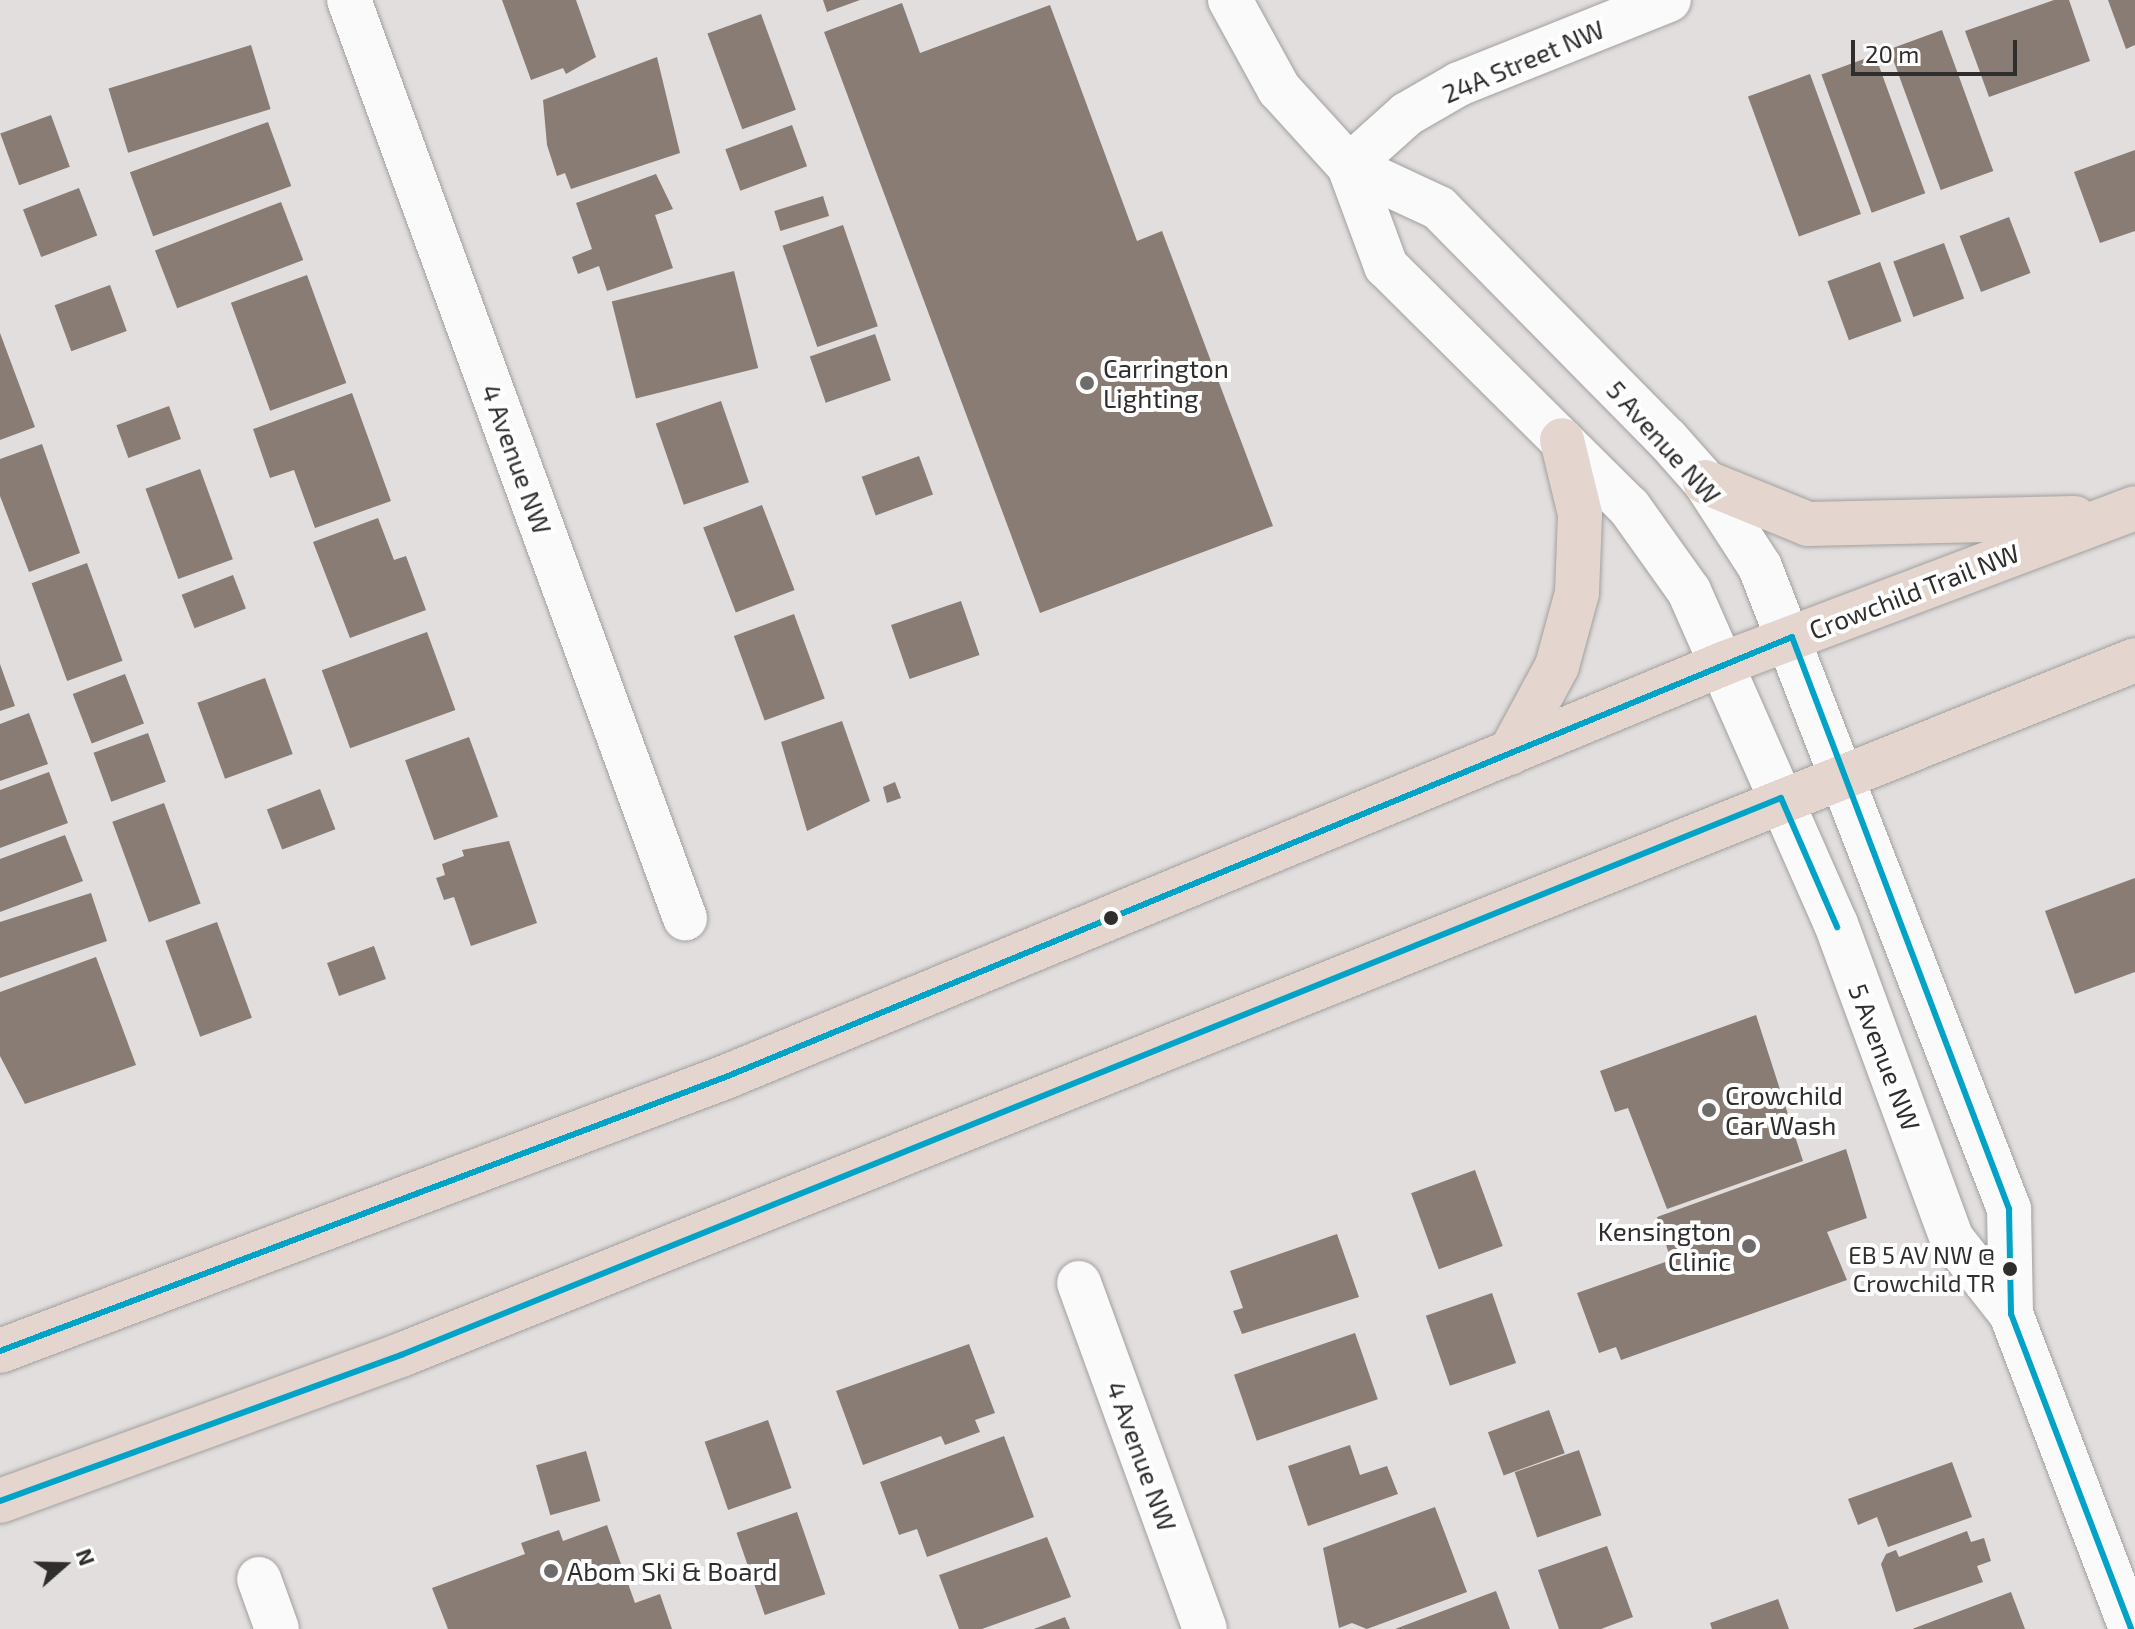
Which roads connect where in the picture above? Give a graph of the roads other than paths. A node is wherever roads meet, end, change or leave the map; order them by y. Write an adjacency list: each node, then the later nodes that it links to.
1 (349, 0): 14 (street, 4 Avenue NW)
2 (1230, 0): 4 (street, 5 Avenue NW)
3 (1669, 0): 4 (street, 24A Street NW)
4 (1349, 166): 5 (street, 5 Avenue NW); 6 (street, 5 Avenue NW)
5 (1562, 440): 10 (street, 5 Avenue NW); 11 (highway)
6 (1705, 482): 7 (highway); 8 (street, 5 Avenue NW)
7 (2126, 512): 8 (highway, Crowchild Trail NW)
8 (1792, 637): 10 (highway, Crowchild Trail NW); 12 (street, 5 Avenue NW)
9 (2135, 660): 12 (highway)
10 (1725, 663): 11 (highway, Crowchild Trail NW); 13 (street, 5 Avenue NW)
11 (1510, 753): 17 (highway, Crowchild Trail NW)
12 (1845, 771): 13 (highway); 16 (street, 5 Avenue NW)
13 (1781, 798): 16 (street, 5 Avenue NW); 18 (highway)
14 (685, 918)
15 (1079, 1283): 21 (street, 4 Avenue NW)
16 (2011, 1314): 22 (street, 5 Avenue NW)
17 (0, 1351)
18 (0, 1501)
19 (259, 1579): 20 (street)
20 (277, 1629)
21 (1205, 1629)
22 (2131, 1629)

